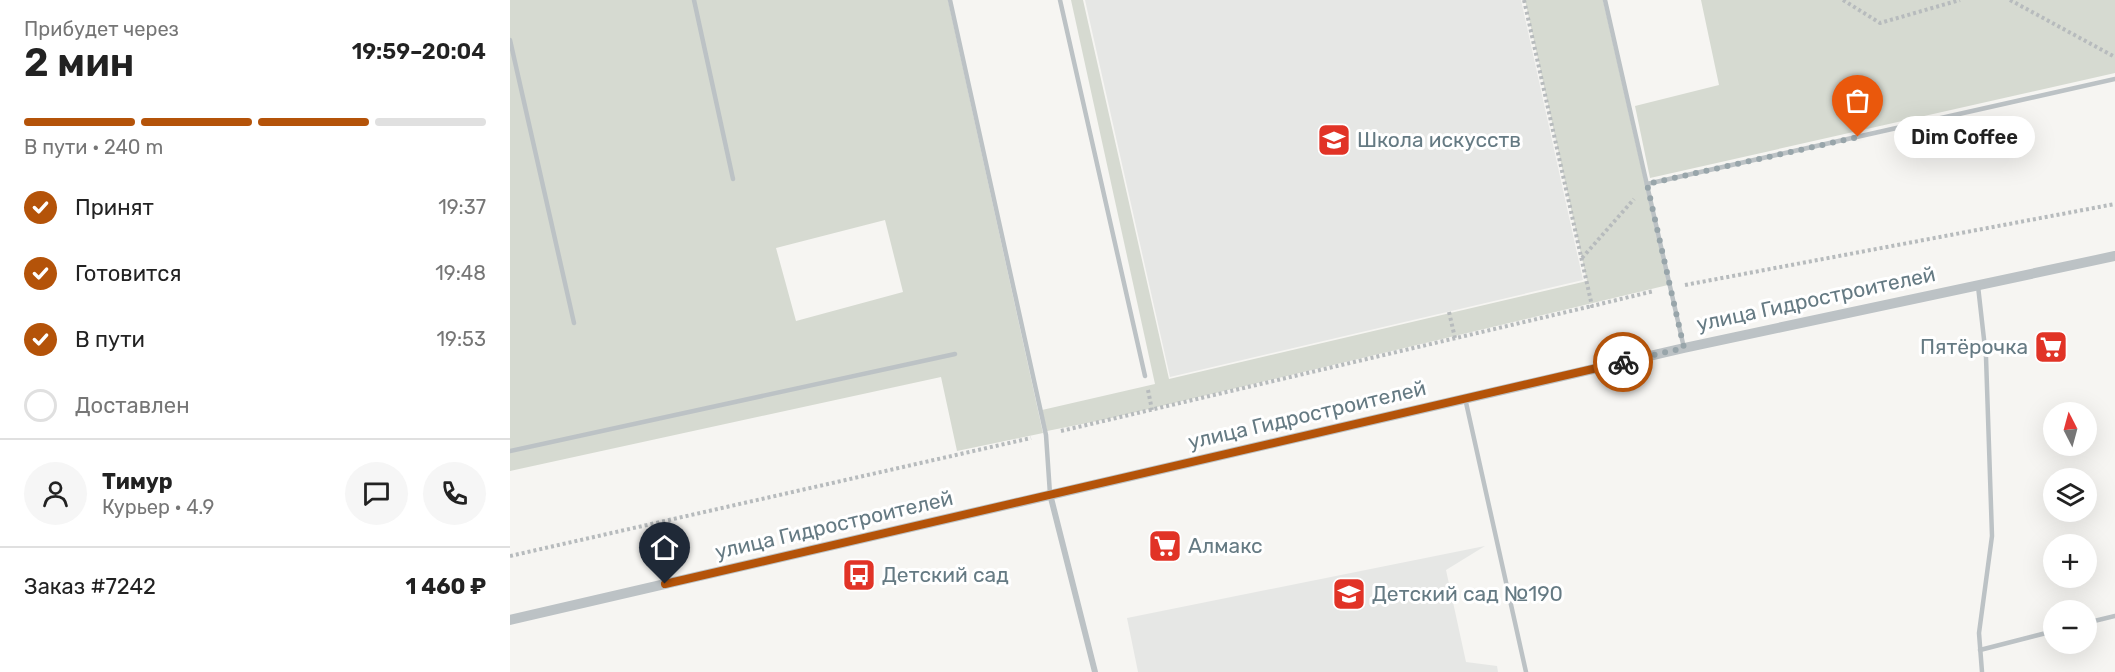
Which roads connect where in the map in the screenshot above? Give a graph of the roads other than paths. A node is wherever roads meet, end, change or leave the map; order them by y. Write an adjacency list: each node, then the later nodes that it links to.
1 (694, 0): 7 (lane)
2 (950, 0): 17 (lane)
3 (1060, 0): 14 (lane)
4 (1605, 0): 8 (lane)
5 (510, 40): 11 (lane)
6 (2115, 79): 8 (lane)
7 (733, 179)
8 (1647, 184): 12 (lane)
9 (2115, 256): 10 (street, улица Гидростроителей)
10 (1978, 284): 12 (street, улица Гидростроителей); 22 (lane)
11 (574, 323)
12 (1684, 348): 15 (street, улица Гидростроителей)
13 (955, 354): 16 (lane)
14 (1145, 376)
15 (1465, 398): 17 (street, улица Гидростроителей); 24 (lane)
16 (510, 451)
17 (1050, 494): 19 (street, улица Гидростроителей); 23 (street)
18 (2115, 616): 20 (lane)
19 (510, 620)
20 (2097, 620)
21 (2043, 634): 22 (lane)
22 (1980, 650): 25 (lane)
23 (1095, 672)
24 (1526, 672)
25 (1982, 672)

